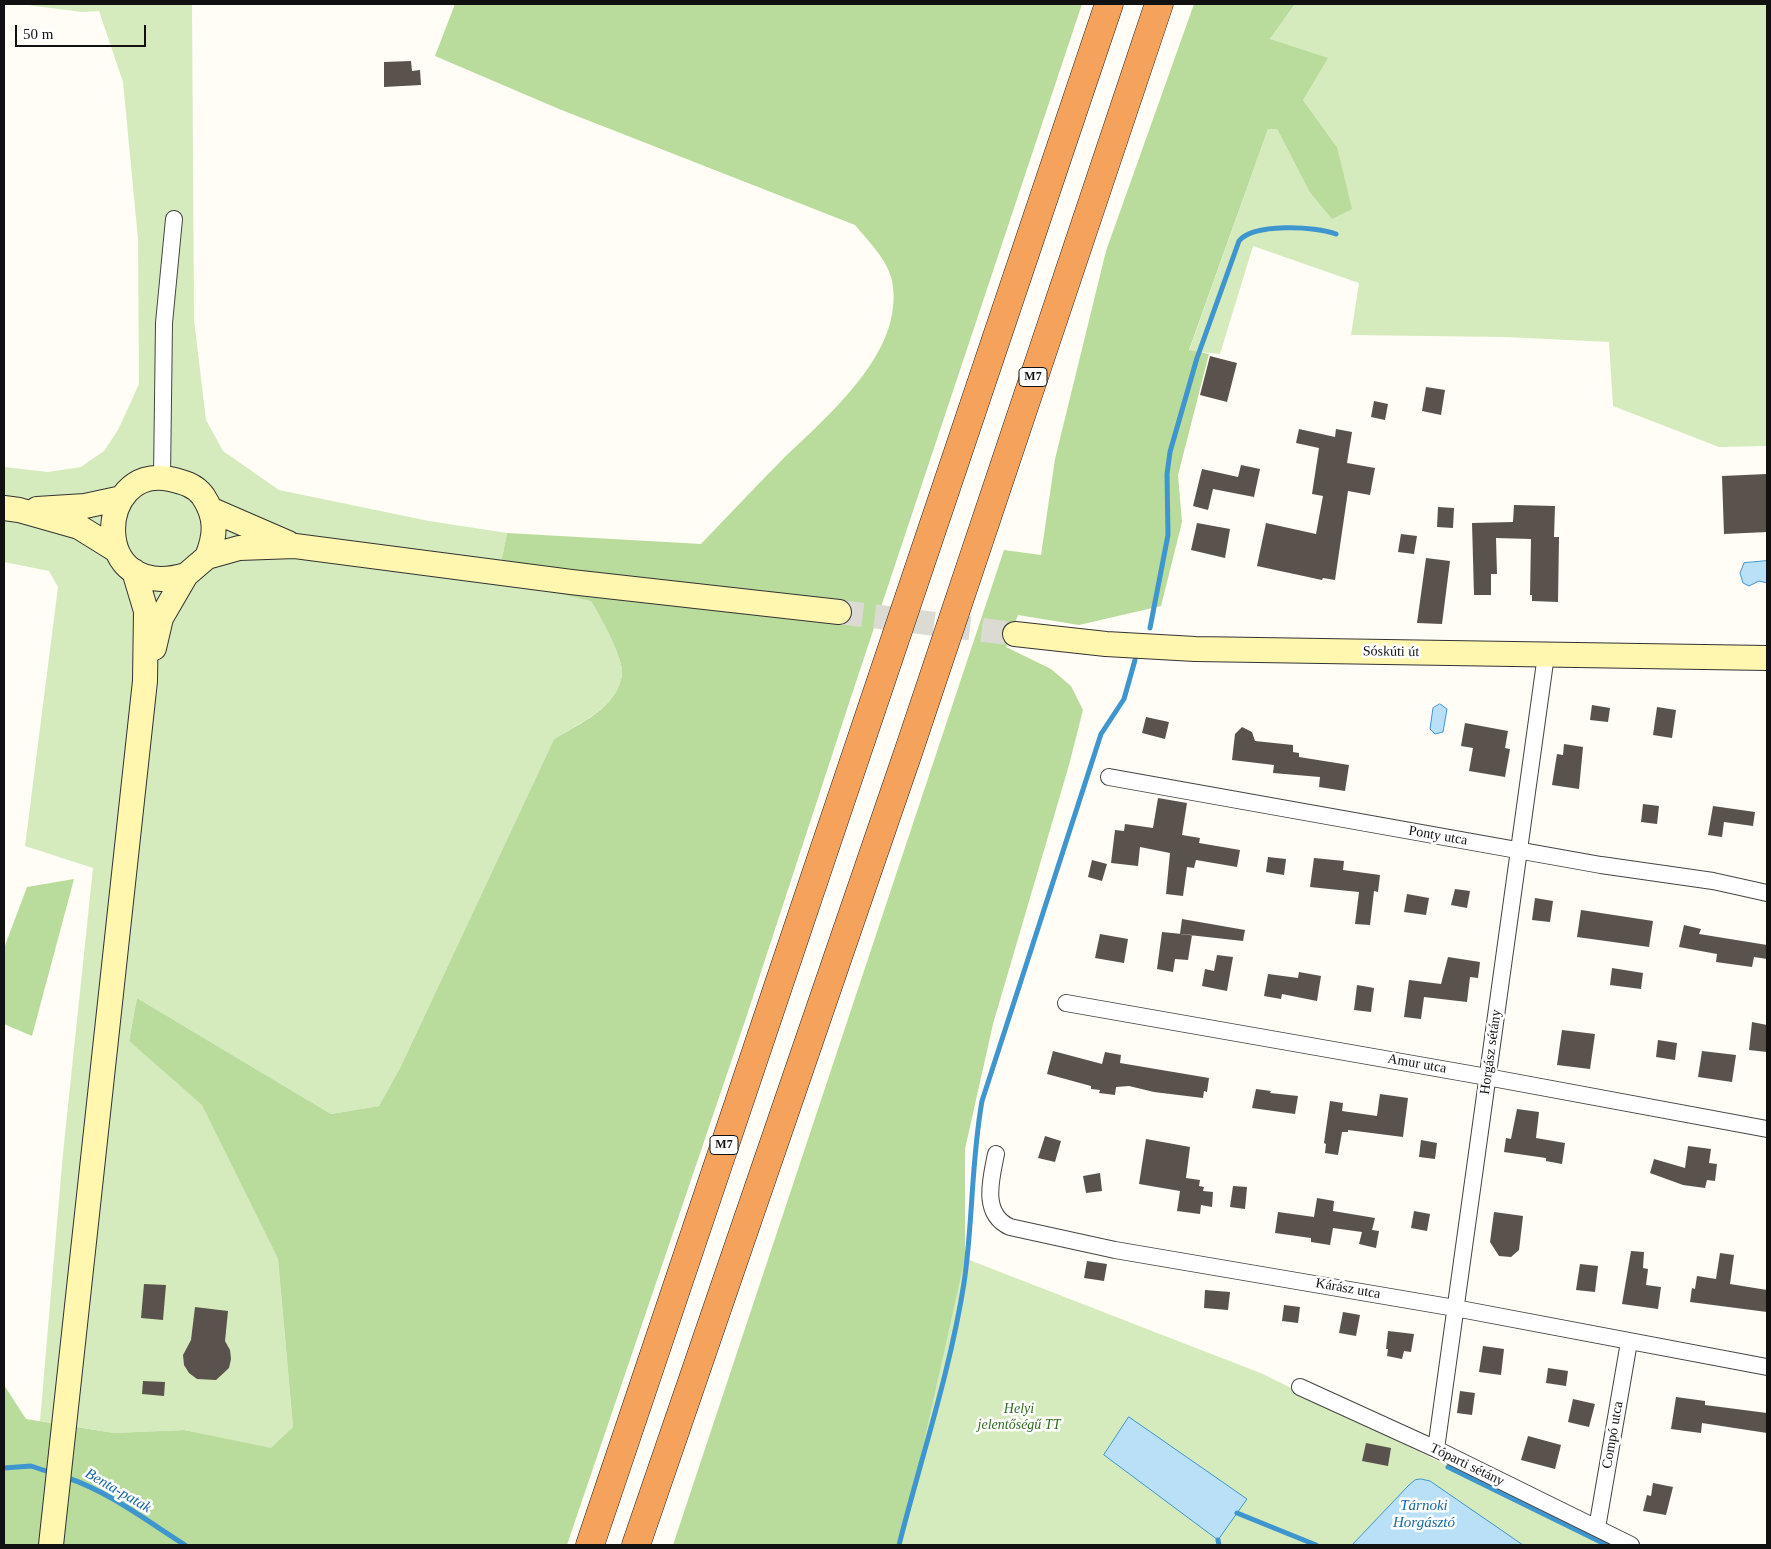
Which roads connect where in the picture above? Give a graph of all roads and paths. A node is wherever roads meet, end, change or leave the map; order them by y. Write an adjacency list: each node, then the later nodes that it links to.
1 (1109, 4): 32 (highway, M7)
2 (1159, 4): 33 (highway, M7)
3 (174, 219): 4 (street)
4 (162, 477): 5 (main road); 7 (main road)
5 (122, 498): 6 (main road); 9 (main road)
6 (12, 509): 9 (main road)
7 (212, 510): 8 (main road); 10 (main road)
8 (295, 546): 10 (main road); 13 (main road)
9 (116, 550): 11 (main road)
10 (206, 557): 12 (main road)
11 (134, 571): 12 (main road); 17 (main road)
12 (186, 575): 17 (main road)
13 (839, 612)
14 (1015, 634): 15 (main road, Sóskúti út)
15 (1546, 654): 16 (main road, Sóskúti út); 19 (street, Horgász sétány)
16 (1767, 658)
17 (145, 681): 31 (main road)
18 (1109, 777): 19 (street, Ponty utca)
19 (1518, 850): 20 (street, Ponty utca); 22 (street, Horgász sétány)
20 (1767, 893)
21 (1066, 1003): 22 (street, Amur utca)
22 (1487, 1077): 23 (street, Amur utca); 25 (street, Horgász sétány)
23 (1767, 1129)
24 (996, 1154): 25 (street, Kárász utca)
25 (1455, 1308): 26 (street, Kárász utca); 29 (street, Horgász sétány)
26 (1629, 1342): 27 (street, Kárász utca); 30 (street, Compó utca)
27 (1767, 1367)
28 (1300, 1387): 29 (street, Tóparti sétány)
29 (1436, 1449): 30 (street, Tóparti sétány)
30 (1597, 1528): 34 (street, Tóparti sétány)
31 (51, 1545)
32 (590, 1545)
33 (636, 1545)
34 (1631, 1545)

